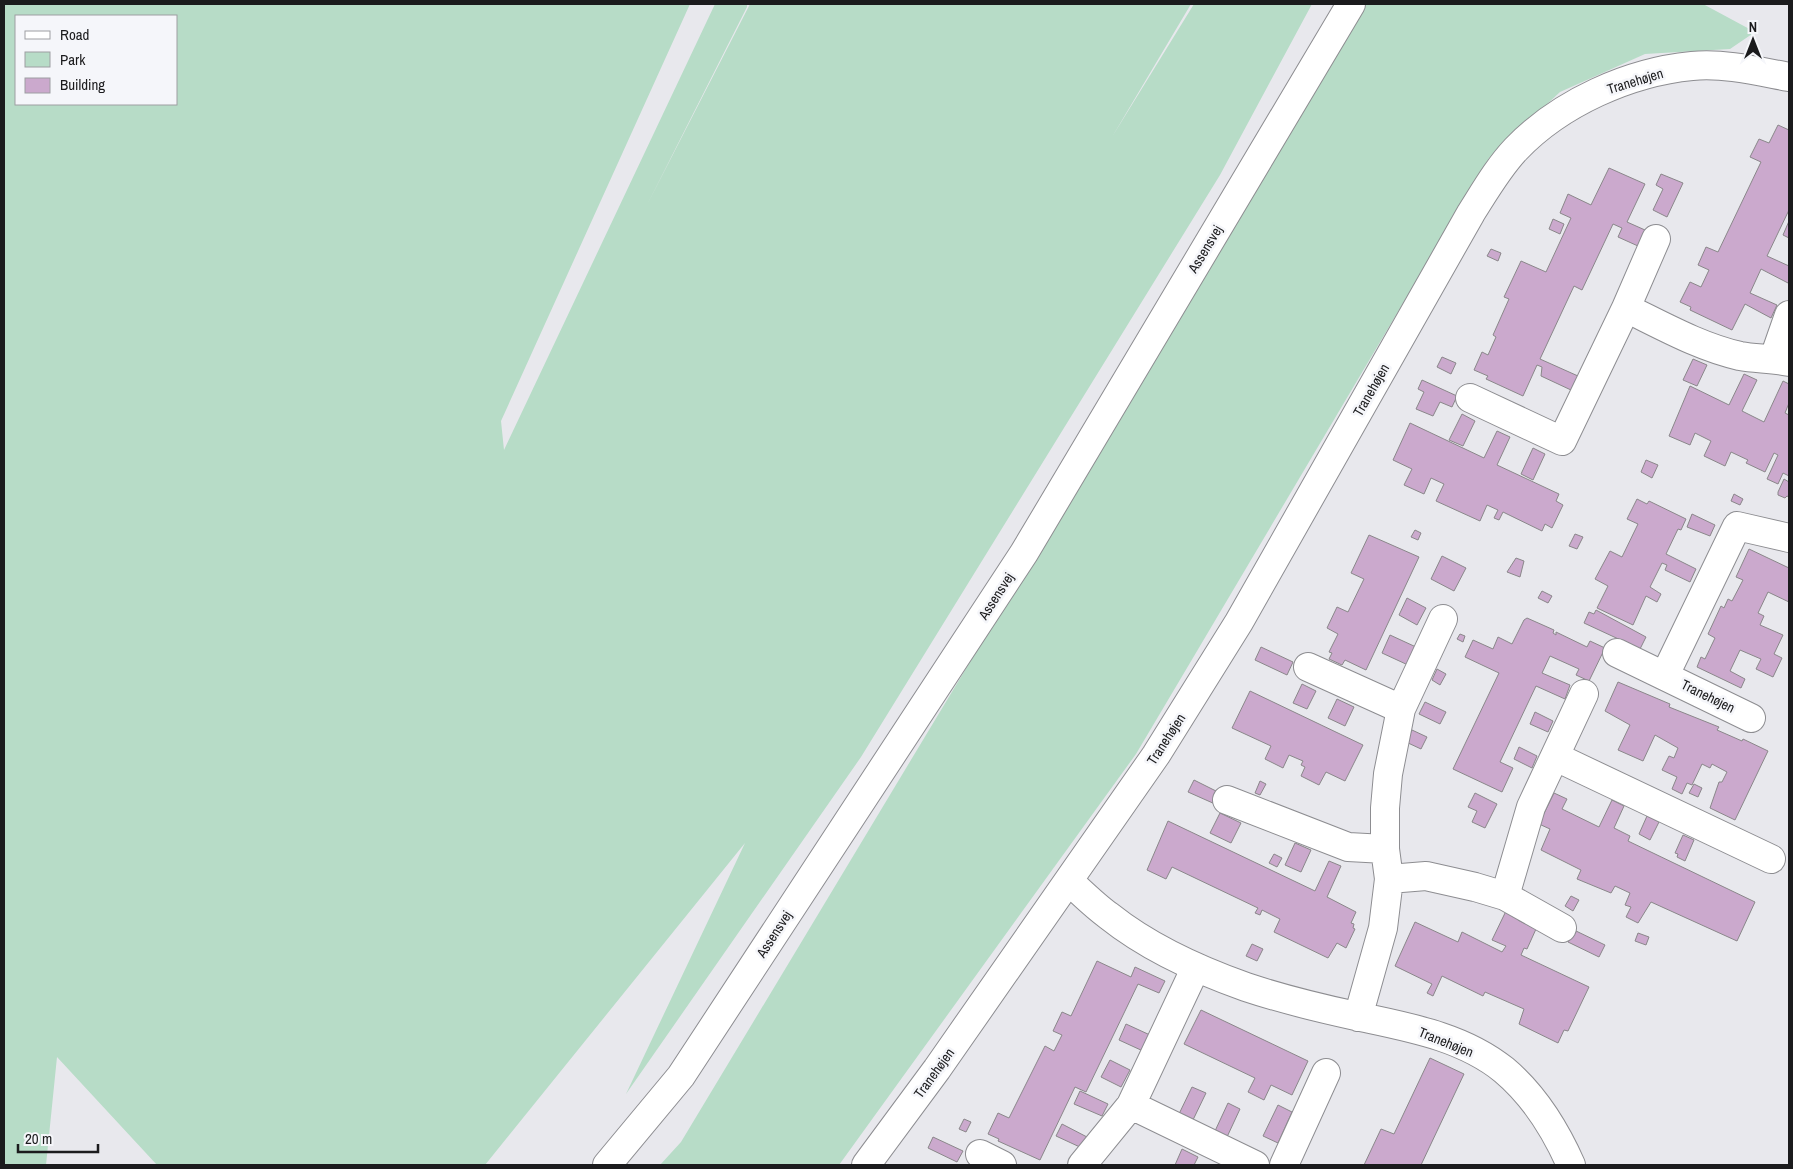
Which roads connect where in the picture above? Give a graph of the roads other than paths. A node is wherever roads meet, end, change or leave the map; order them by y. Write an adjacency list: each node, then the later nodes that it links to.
1 (1350, 4): 28 (street, Assensvej)
2 (1789, 77): 21 (street, Tranehøjen)
3 (1656, 239): 4 (street)
4 (1626, 308): 6 (street); 7 (street)
5 (1789, 315): 6 (street)
6 (1781, 360)
7 (1470, 398)
8 (1789, 538): 12 (street, Tranehøjen)
9 (1443, 619): 14 (street)
10 (1617, 653): 12 (street, Tranehøjen)
11 (1308, 667): 14 (street)
12 (1665, 675): 15 (street, Tranehøjen)
13 (1584, 694): 16 (street)
14 (1401, 709): 18 (street)
15 (1751, 718)
16 (1556, 757): 19 (street); 22 (street)
17 (1227, 800): 18 (street)
18 (1384, 849): 20 (street)
19 (1770, 858)
20 (1389, 879): 22 (street); 25 (street)
21 (1069, 881): 24 (street, Tranehøjen); 29 (street, Tranehøjen)
22 (1504, 896): 23 (street)
23 (1562, 928)
24 (1196, 967): 25 (street, Tranehøjen); 27 (street)
25 (1358, 1017): 33 (street, Tranehøjen)
26 (1326, 1073): 32 (street)
27 (1131, 1105): 30 (street); 31 (street)
28 (607, 1165)
29 (866, 1165)
30 (1082, 1165)
31 (1255, 1165)
32 (1284, 1165)
33 (1571, 1165)

